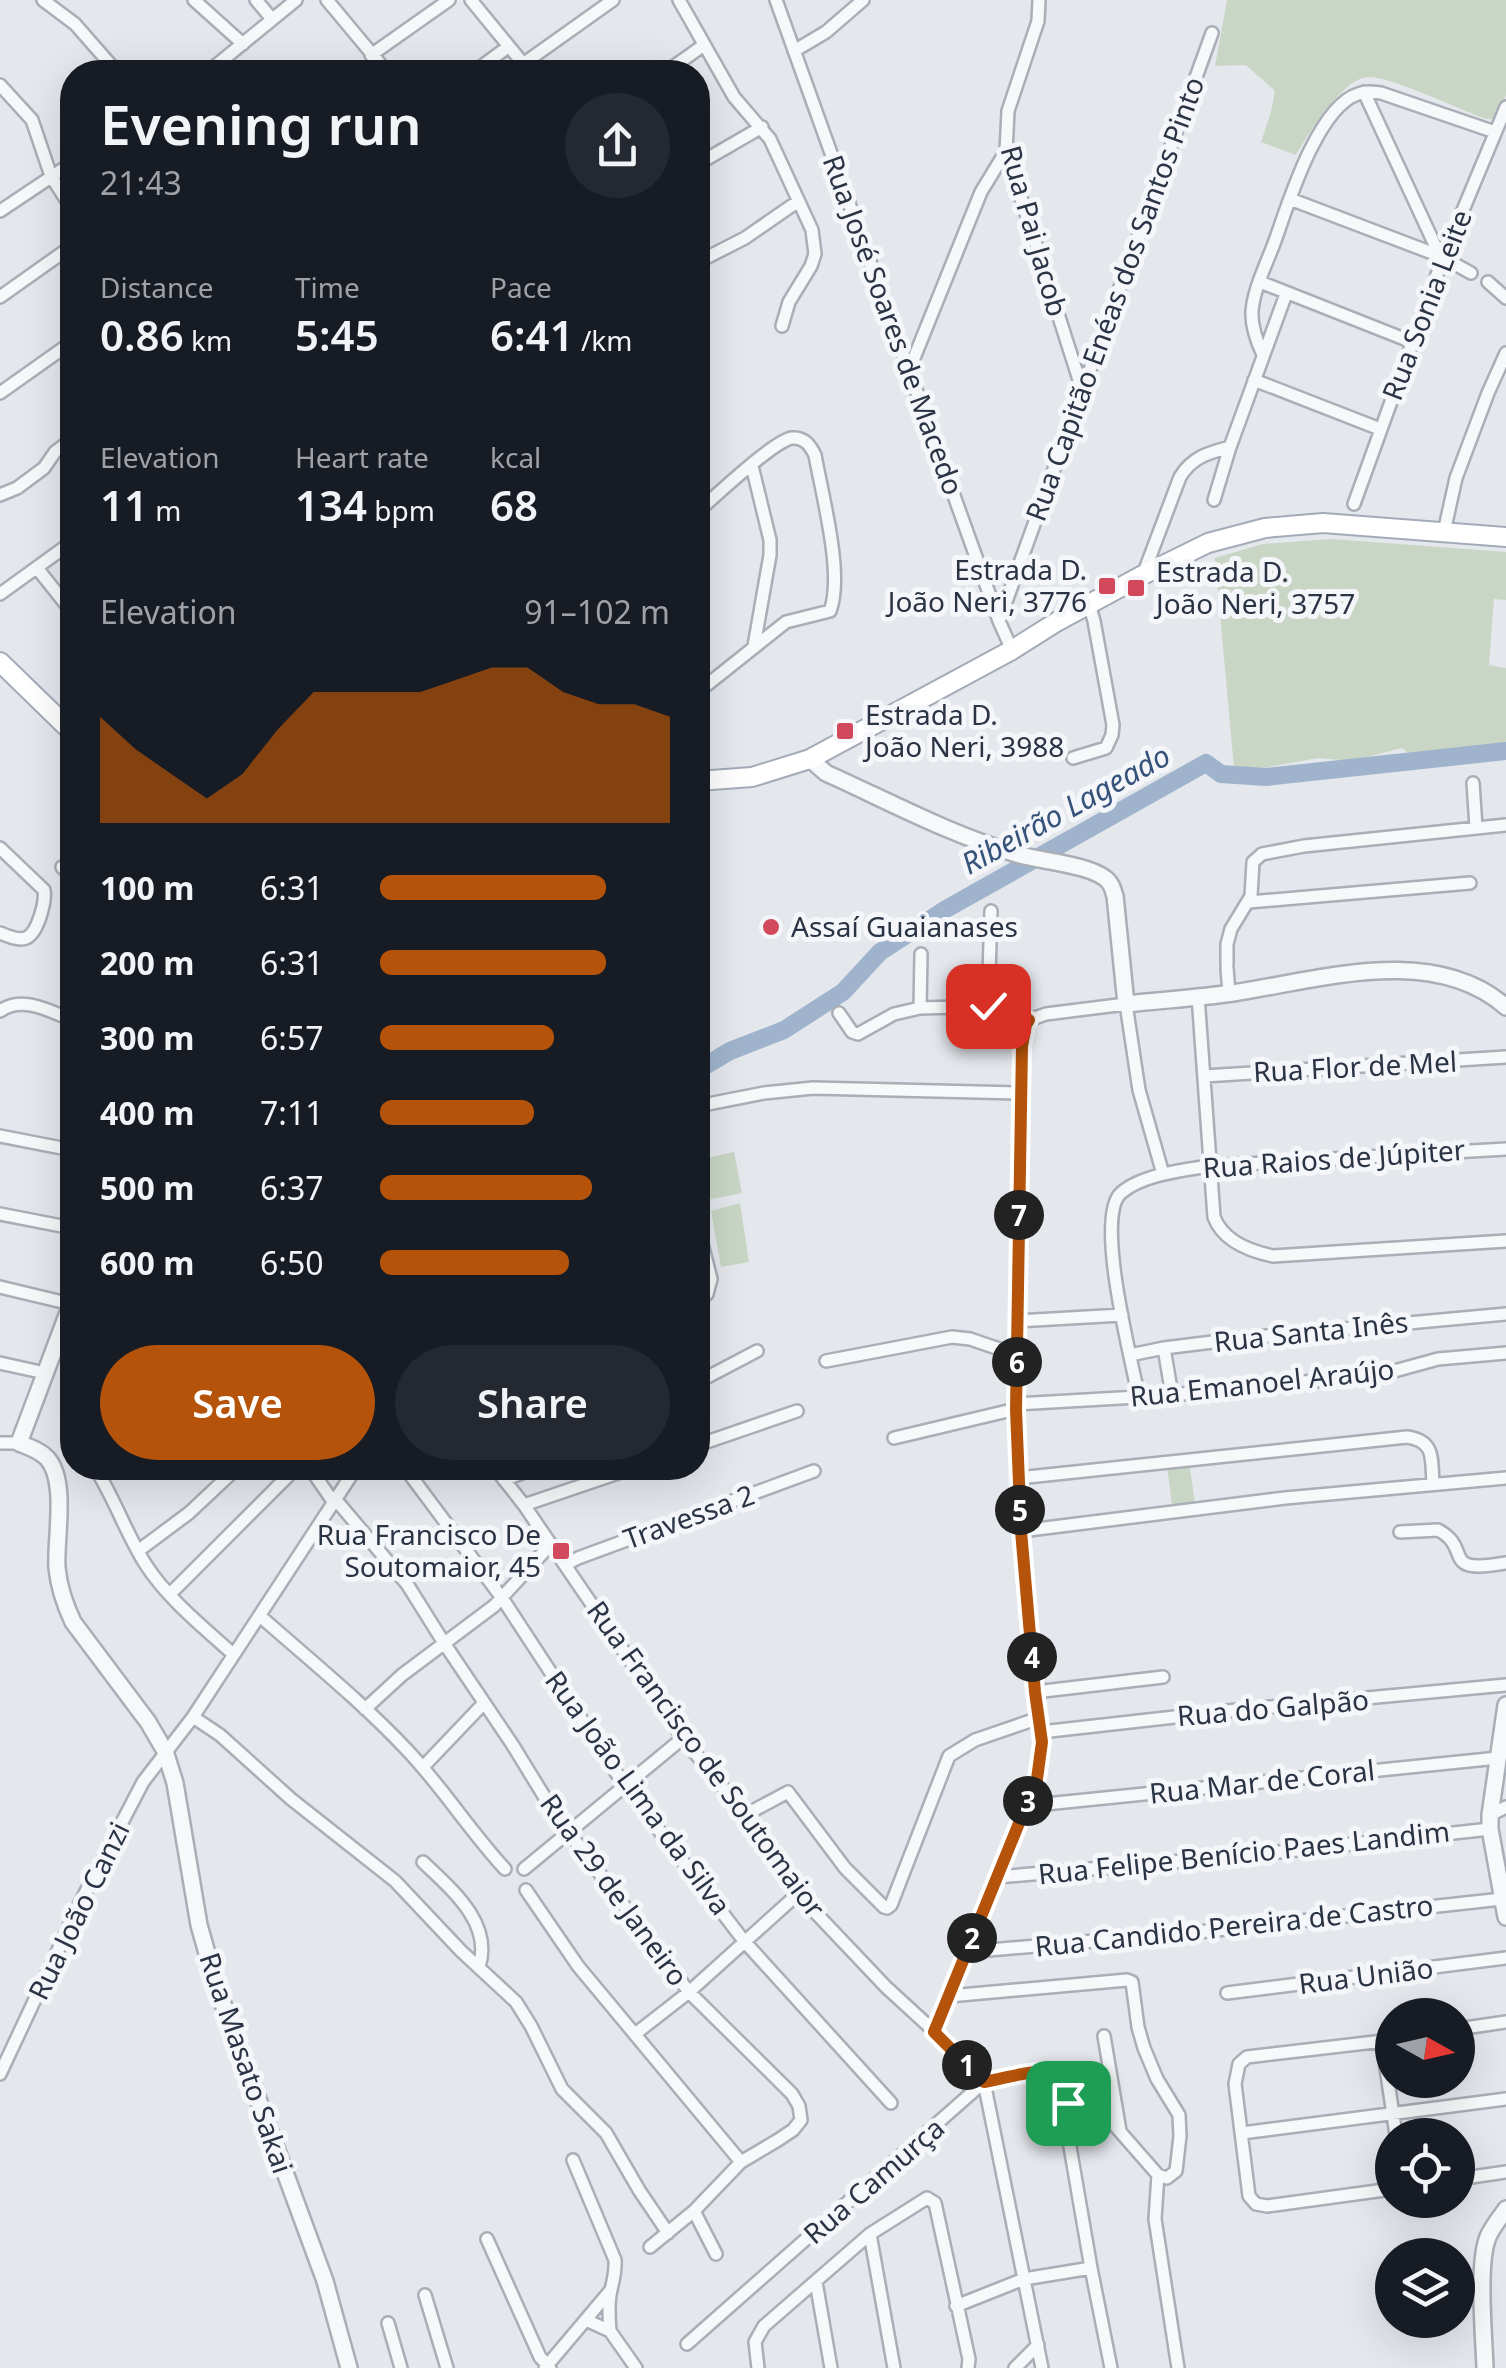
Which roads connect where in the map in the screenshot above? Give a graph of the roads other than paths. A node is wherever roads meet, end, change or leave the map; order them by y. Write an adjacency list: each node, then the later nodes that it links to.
1 (43, 0): 20 (street)
2 (194, 0): 15 (street)
3 (256, 0): 13 (street)
4 (296, 0): 13 (street)
5 (327, 0): 19 (street)
6 (449, 0): 19 (street)
7 (471, 0): 17 (street)
8 (613, 0): 25 (street)
9 (679, 0): 16 (street)
10 (776, 0): 18 (street, Rua José Soares de Macedo)
11 (864, 0): 18 (street)
12 (1040, 0): 32 (street, Rua Pai Jacob)
13 (272, 20): 15 (street)
14 (1212, 33): 56 (street, Rua Capitão Enéas dos Santos Pinto)
15 (243, 44): 21 (street)
16 (704, 46): 26 (street); 30 (street)
17 (508, 47): 23 (street); 24 (street)
18 (794, 51): 54 (street, Rua José Soares de Macedo)
19 (371, 55): 22 (street)
20 (106, 60)
21 (223, 60)
22 (376, 60)
23 (490, 60)
24 (519, 60)
25 (536, 60)
26 (684, 60)
27 (0, 85): 35 (street)
28 (1364, 92): 31 (street); 37 (street); 42 (street)
29 (1506, 107): 31 (street, Rua Sonia Leite)
30 (762, 127): 33 (street); 38 (street)
31 (1495, 132): 42 (street, Rua Sonia Leite)
32 (1006, 151): 54 (street); 56 (street, Rua Pai Jacob)
33 (710, 157)
34 (60, 170): 35 (street)
35 (52, 176): 36 (street); 39 (street)
36 (60, 189)
37 (1290, 199): 42 (street); 44 (street)
38 (797, 202): 41 (street); 49 (street)
39 (0, 211)
40 (60, 254): 47 (street)
41 (710, 256)
42 (1441, 256): 43 (street); 50 (street, Rua Sonia Leite)
43 (1472, 274)
44 (1260, 282): 46 (street); 53 (street)
45 (1488, 282): 48 (street)
46 (1286, 294): 50 (street); 53 (street)
47 (0, 297)
48 (1506, 298)
49 (782, 326)
50 (1412, 342): 58 (street, Rua Sonia Leite)
51 (60, 350): 57 (street)
52 (1506, 354): 66 (street)
53 (1264, 356): 55 (street)
54 (910, 368): 77 (street, Rua José Soares de Macedo)
55 (1254, 380): 58 (street); 59 (street)
56 (1082, 390): 77 (street, Rua Capitão Enéas dos Santos Pinto)
57 (0, 393)
58 (1380, 429): 65 (street, Rua Sonia Leite)
59 (1230, 447): 63 (street); 67 (street)
60 (60, 448): 62 (street)
61 (752, 466): 64 (street); 78 (street); 78 (street)
62 (0, 496)
63 (1214, 500)
64 (710, 502)
65 (1354, 504)
66 (1444, 532): 68 (main road); 69 (main road)
67 (1160, 535): 71 (street); 73 (street)
68 (1506, 537)
69 (1227, 539): 71 (main road); 76 (main road)
70 (60, 551): 72 (street)
71 (1168, 563): 73 (main road)
72 (36, 568): 74 (street); 75 (street)
73 (1143, 575): 76 (main road)
74 (0, 594)
75 (60, 597)
76 (1091, 609): 79 (main road); 83 (street)
77 (999, 621): 79 (street, Rua José Soares de Macedo)
78 (754, 646): 81 (street)
79 (1012, 650): 84 (main road)
80 (0, 662): 82 (main road)
81 (710, 682)
82 (60, 720)
83 (1073, 758)
84 (810, 759): 85 (main road); 97 (street)
85 (710, 780)
86 (1473, 783): 88 (street)
87 (1506, 825): 88 (street)
88 (1476, 828): 91 (street)
89 (0, 848): 93 (street)
90 (1470, 883): 91 (street)
91 (1249, 902): 95 (street)
92 (992, 911): 98 (street)
93 (0, 933)
94 (921, 954): 100 (street)
95 (1229, 993): 96 (street); 99 (street)
96 (1198, 996): 97 (street); 106 (street)
97 (1126, 1004): 104 (street); 113 (street)
98 (988, 1006): 100 (street); 104 (street)
99 (1506, 1007)
100 (920, 1008): 102 (street)
101 (0, 1011): 103 (street)
102 (839, 1013)
103 (60, 1016)
104 (1029, 1020): 107 (street)
105 (1506, 1058): 106 (street, Rua Flor de Mel)
106 (1204, 1076): 112 (street)
107 (1021, 1094): 108 (street); 121 (street)
108 (710, 1104)
109 (0, 1136): 110 (street)
110 (60, 1148)
111 (1506, 1148): 112 (street, Rua Raios de Júpiter)
112 (1209, 1166): 113 (street, Rua Raios de Júpiter); 116 (street)
113 (1163, 1174): 120 (street, Rua Raios de Júpiter)
114 (0, 1214): 115 (street)
115 (60, 1226)
116 (1506, 1241)
117 (0, 1287): 118 (street)
118 (60, 1300)
119 (1506, 1314): 123 (street, Rua Santa Inês)
120 (1122, 1315): 121 (street); 127 (street)
121 (1018, 1320): 126 (street)
122 (60, 1336): 130 (street)
123 (1164, 1348): 127 (street, Rua Santa Inês); 132 (street)
124 (758, 1351): 131 (street)
125 (1506, 1353): 132 (street, Rua Emanoel Araújo)
126 (1017, 1355): 128 (street); 134 (street)
127 (1130, 1356): 133 (street)
128 (826, 1361)
129 (0, 1363): 130 (street)
130 (46, 1374): 139 (street)
131 (710, 1376)
132 (1172, 1396): 133 (street, Rua Emanoel Araújo)
133 (1139, 1398): 134 (street, Rua Emanoel Araújo)
134 (1016, 1407): 136 (street, Rua Emanoel Araújo); 141 (street)
135 (796, 1411): 137 (street)
136 (894, 1438)
137 (710, 1442)
138 (0, 1443): 139 (street)
139 (19, 1443): 174 (street, Rua Masato Sakai)
140 (814, 1471): 159 (street, Travessa 2)
141 (1018, 1478): 151 (street); 154 (street)
142 (1506, 1478): 151 (street)
143 (102, 1480): 157 (street)
144 (224, 1480): 157 (street)
145 (284, 1480): 160 (street)
146 (319, 1480): 152 (street, Rua 29 de Janeiro)
147 (349, 1480): 152 (street, Rua João Canzi)
148 (414, 1480): 161 (street, Rua João Lima da Silva)
149 (504, 1480): 153 (street, Rua Francisco de Soutomaior)
150 (597, 1480): 153 (street)
151 (1433, 1484): 154 (street)
152 (335, 1502): 162 (street, Rua João Canzi); 163 (street, Rua 29 de Janeiro)
153 (524, 1504): 156 (street, Rua Francisco de Soutomaior)
154 (1021, 1531): 167 (street)
155 (1400, 1532): 158 (street)
156 (551, 1544): 159 (street, Rua Francisco de Soutomaior); 161 (street)
157 (138, 1551): 160 (street)
158 (1506, 1564)
159 (565, 1565): 173 (street, Rua Francisco de Soutomaior)
160 (170, 1594): 164 (street)
161 (502, 1598): 163 (street); 177 (street, Rua João Lima da Silva)
162 (260, 1616): 164 (street, Rua João Canzi); 170 (street)
163 (444, 1643): 168 (street, Rua 29 de Janeiro); 170 (street)
164 (233, 1654): 171 (street, Rua João Canzi)
165 (1163, 1678): 167 (street)
166 (1506, 1686): 172 (street, Rua do Galpão)
167 (1035, 1692): 172 (street)
168 (484, 1703): 176 (street); 182 (street, Rua 29 de Janeiro)
169 (1506, 1705): 175 (street)
170 (365, 1708): 176 (street)
171 (194, 1717): 174 (street, Rua João Canzi); 195 (street)
172 (1040, 1725): 178 (street); 180 (street, Rua do Galpão)
173 (683, 1738): 177 (street); 180 (street, Rua Francisco de Soutomaior)
174 (165, 1752): 205 (street, Rua João Canzi); 241 (street, Rua Masato Sakai)
175 (1498, 1758): 178 (street, Rua Mar de Coral); 181 (street)
176 (423, 1767): 185 (street)
177 (625, 1786): 182 (street); 192 (street, Rua João Lima da Silva)
178 (1026, 1806): 186 (street)
179 (1506, 1807): 181 (street, Rua Felipe Benício Paes Landim)
180 (745, 1815): 189 (street, Rua Francisco de Soutomaior)
181 (1490, 1821): 186 (street, Rua Felipe Benício Paes Landim); 187 (street)
182 (569, 1833): 184 (street); 196 (street, Rua 29 de Janeiro)
183 (423, 1862): 195 (street)
184 (524, 1868)
185 (506, 1869)
186 (997, 1877): 193 (street)
187 (1502, 1878): 190 (street)
188 (526, 1890): 202 (street)
189 (800, 1892): 192 (street); 201 (street, Rua Francisco de Soutomaior)
190 (1502, 1899): 191 (street); 193 (street, Rua Candido Pereira de Castro)
191 (1506, 1918)
192 (744, 1940): 196 (street); 210 (street, Rua João Lima da Silva)
193 (966, 1952): 198 (street)
194 (1506, 1958): 197 (street, Rua União)
195 (479, 1968): 223 (street)
196 (689, 1992): 202 (street); 216 (street, Rua 29 de Janeiro)
197 (1226, 1993)
198 (949, 1996): 201 (street); 218 (street)
199 (1506, 2022): 200 (street)
200 (1475, 2027)
201 (934, 2032): 206 (street, Rua Francisco de Soutomaior)
202 (634, 2034): 216 (street)
203 (1104, 2036): 214 (street)
204 (1375, 2042): 213 (street)
205 (0, 2074)
206 (984, 2082): 207 (street); 229 (street); 237 (street, Rua Camurça)
207 (1081, 2087): 214 (street); 228 (street)
208 (1392, 2098): 211 (street)
209 (1506, 2099): 211 (street)
210 (890, 2103)
211 (1393, 2114): 212 (street); 213 (street)
212 (1394, 2118)
213 (1242, 2132): 220 (street)
214 (1120, 2133): 218 (street)
215 (573, 2160): 231 (street)
216 (742, 2162): 222 (street)
217 (1506, 2172): 219 (street)
218 (1160, 2177): 251 (street)
219 (1475, 2177)
220 (1375, 2191)
221 (1506, 2210): 252 (street)
222 (694, 2211): 223 (street); 227 (street)
223 (668, 2233): 226 (street)
224 (870, 2234): 230 (street); 233 (street); 247 (street)
225 (487, 2238): 240 (street)
226 (650, 2247)
227 (716, 2254)
228 (1091, 2268): 229 (street); 250 (street)
229 (1024, 2278): 233 (street); 238 (street)
230 (816, 2282): 245 (street); 246 (street)
231 (610, 2291): 234 (street); 236 (street)
232 (425, 2296): 243 (street)
233 (956, 2306): 239 (street)
234 (586, 2320): 236 (street); 240 (street)
235 (388, 2323): 242 (street)
236 (610, 2331): 244 (street)
237 (688, 2344)
238 (1038, 2345): 248 (street); 249 (street)
239 (968, 2366)
240 (548, 2367)
241 (349, 2368)
242 (400, 2368)
243 (447, 2368)
244 (636, 2368)
245 (758, 2368)
246 (831, 2368)
247 (894, 2368)
248 (1015, 2368)
249 (1042, 2368)
250 (1111, 2368)
251 (1178, 2368)
252 (1485, 2368)

